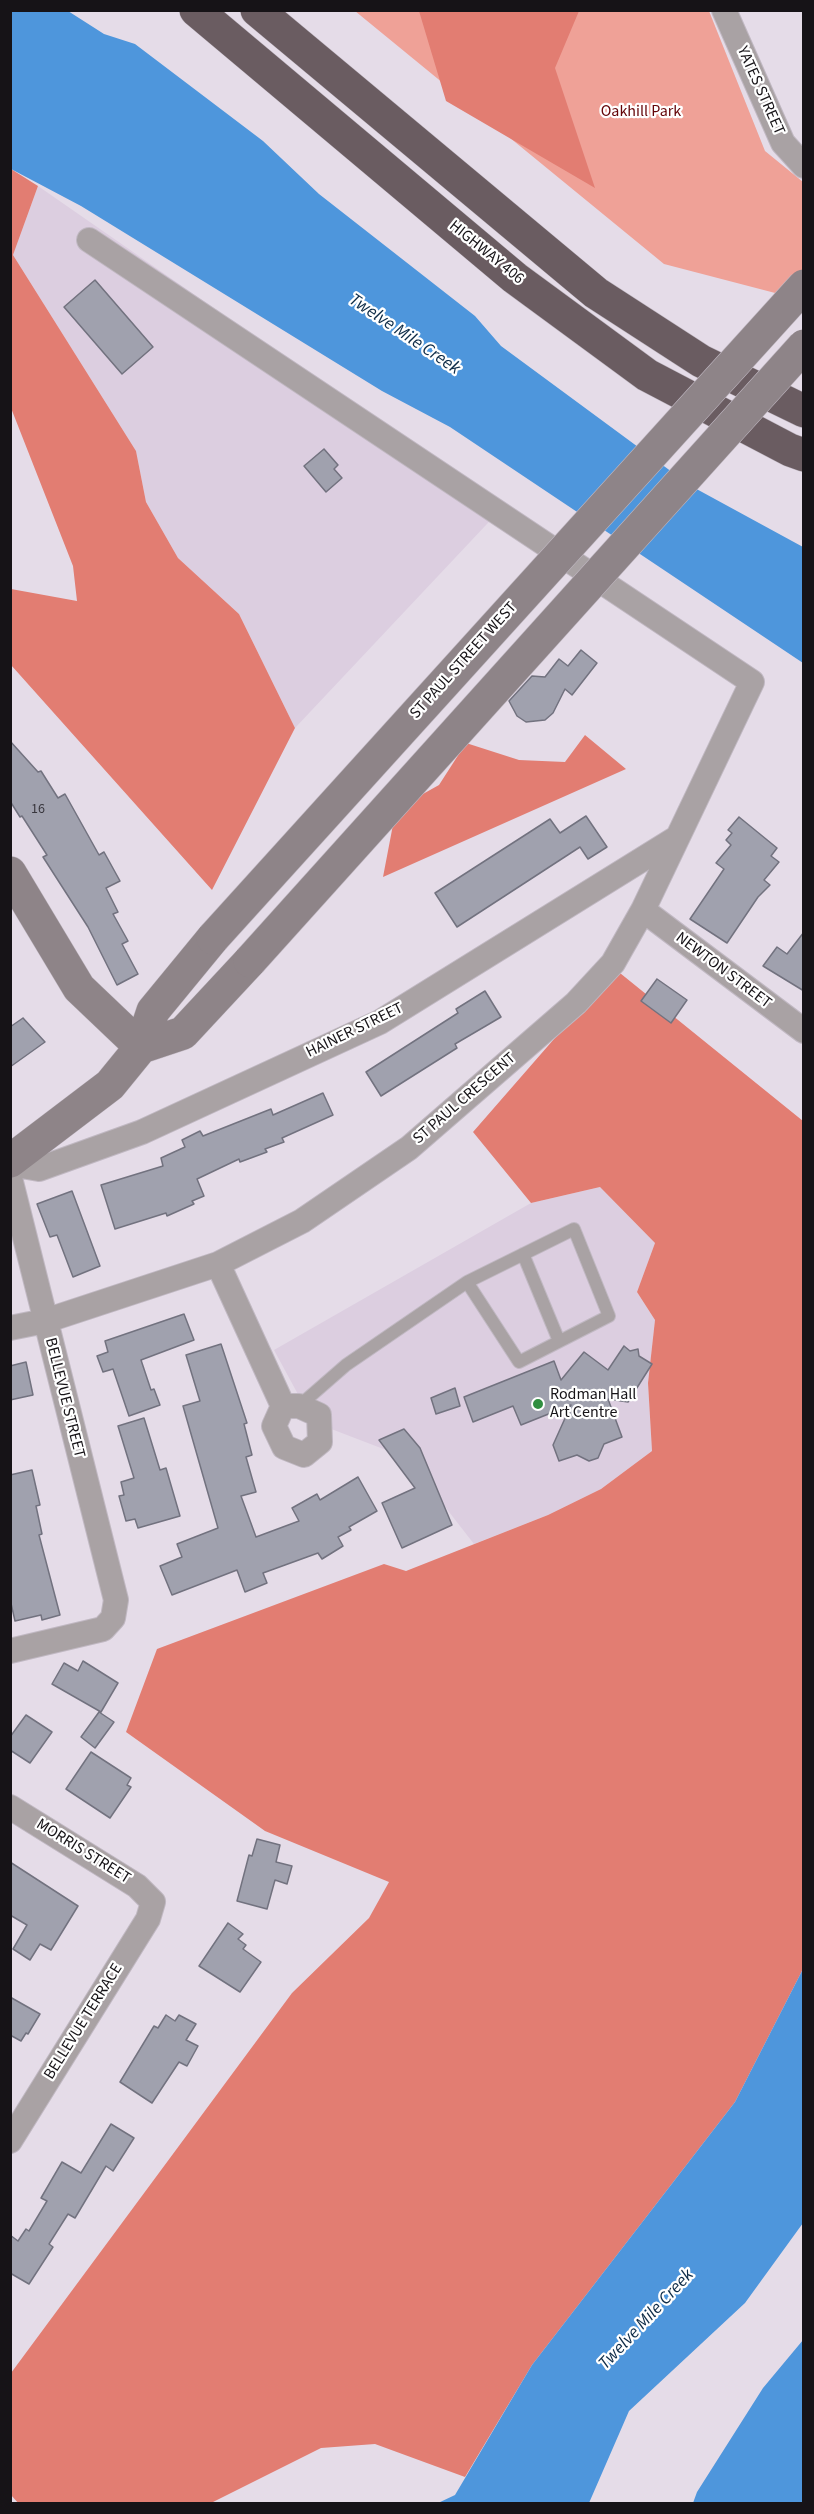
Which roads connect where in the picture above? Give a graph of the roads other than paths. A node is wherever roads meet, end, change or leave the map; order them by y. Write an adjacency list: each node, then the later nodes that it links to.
1 (196, 10): 9 (highway, HIGHWAY 406)
2 (257, 10): 8 (highway)
3 (724, 10): 4 (street, YATES STREET)
4 (804, 166)
5 (89, 240): 10 (street, ST PAUL CRESCENT)
6 (804, 286): 14 (main road, ST PAUL STREET WEST, bridge)
7 (804, 346): 14 (main road, bridge)
8 (804, 411)
9 (804, 455)
10 (675, 839): 12 (street, ST PAUL CRESCENT); 15 (street, HAINER STREET)
11 (10, 873): 14 (main road)
12 (643, 910): 13 (street, NEWTON STREET); 18 (street, ST PAUL CRESCENT)
13 (804, 1031)
14 (141, 1047): 15 (main road, ST PAUL STREET WEST)
15 (10, 1163)
16 (10, 1178): 20 (street, BELLEVUE STREET)
17 (523, 1254): 19 (lane); 22 (lane); 22 (lane)
18 (218, 1264): 20 (street, ST PAUL CRESCENT); 23 (street)
19 (467, 1282): 22 (lane); 23 (lane)
20 (45, 1321): 21 (street, ST PAUL CRESCENT); 24 (street, BELLEVUE STREET)
21 (10, 1328)
22 (559, 1341)
23 (291, 1406)
24 (10, 1651)
25 (10, 1807): 26 (street, MORRIS STREET)
26 (153, 1902): 27 (street, BELLEVUE TERRACE)
27 (10, 2141)

